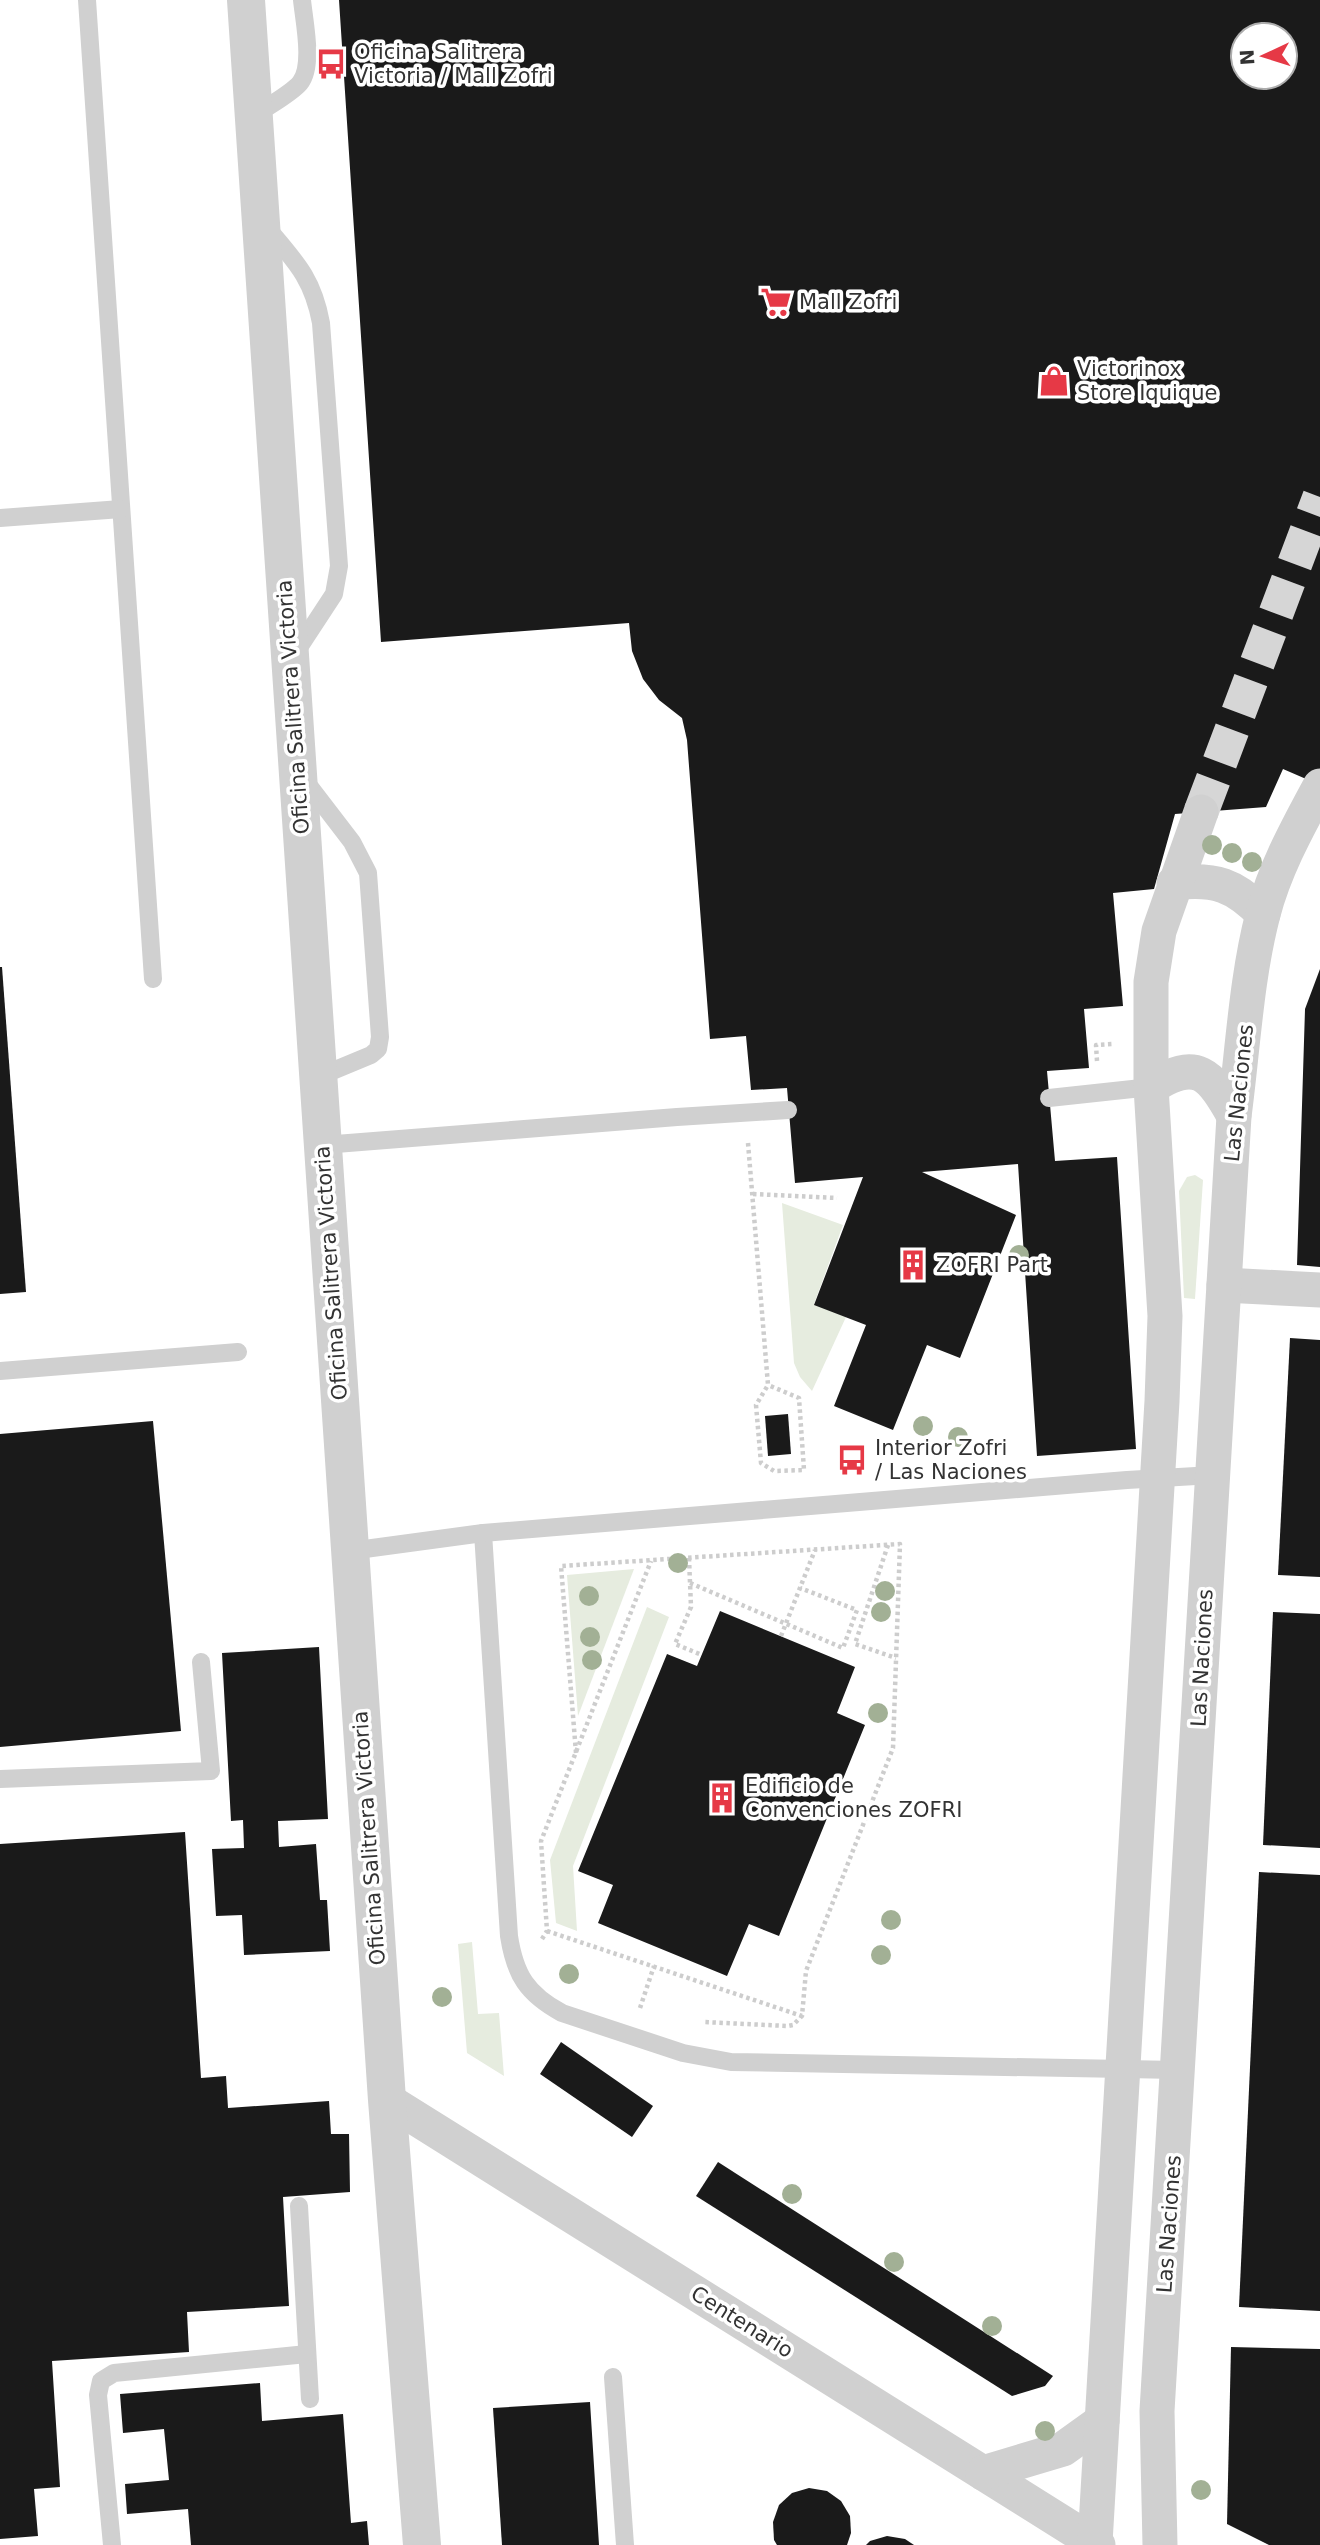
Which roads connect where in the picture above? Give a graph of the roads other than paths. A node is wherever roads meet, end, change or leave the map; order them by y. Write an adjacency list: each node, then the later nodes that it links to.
1 (87, 0): 6 (lane)
2 (246, 0): 4 (street, Oficina Salitrera Victoria)
3 (302, 0): 4 (lane)
4 (254, 116): 5 (street, Oficina Salitrera Victoria)
5 (260, 220): 8 (street, Oficina Salitrera Victoria); 8 (lane)
6 (121, 509): 7 (lane); 14 (lane)
7 (0, 518)
8 (290, 660): 9 (street, Oficina Salitrera Victoria)
9 (297, 772): 15 (street, Oficina Salitrera Victoria); 15 (lane)
10 (1320, 786): 13 (street, Las Naciones)
11 (1200, 812): 12 (street)
12 (1174, 883): 13 (street); 16 (street)
13 (1264, 914): 19 (street, Las Naciones)
14 (153, 979)
15 (318, 1077): 20 (street, Oficina Salitrera Victoria)
16 (1151, 1087): 17 (lane); 19 (street); 26 (street)
17 (1049, 1098)
18 (788, 1111): 20 (lane)
19 (1234, 1116): 21 (street, Las Naciones)
20 (323, 1145): 28 (street, Oficina Salitrera Victoria)
21 (1224, 1286): 22 (street); 25 (street, Las Naciones)
22 (1320, 1290)
23 (238, 1352): 24 (lane)
24 (0, 1371)
25 (1213, 1475): 26 (lane); 32 (street, Las Naciones)
26 (1158, 1478): 27 (lane); 31 (street)
27 (483, 1533): 28 (lane); 31 (lane)
28 (350, 1551): 33 (street, Oficina Salitrera Victoria)
29 (201, 1662): 30 (lane)
30 (0, 1779)
31 (1123, 2069): 32 (lane); 38 (street)
32 (1178, 2070): 44 (street, Las Naciones)
33 (387, 2099): 39 (street, Centenario); 42 (street, Oficina Salitrera Victoria)
34 (299, 2206): 35 (lane)
35 (307, 2354): 37 (lane); 41 (lane)
36 (613, 2377): 43 (lane)
37 (310, 2399)
38 (1102, 2421): 39 (street); 40 (street)
39 (983, 2473): 40 (street, Centenario)
40 (1097, 2544)
41 (112, 2545)
42 (422, 2545)
43 (625, 2545)
44 (1160, 2545)

